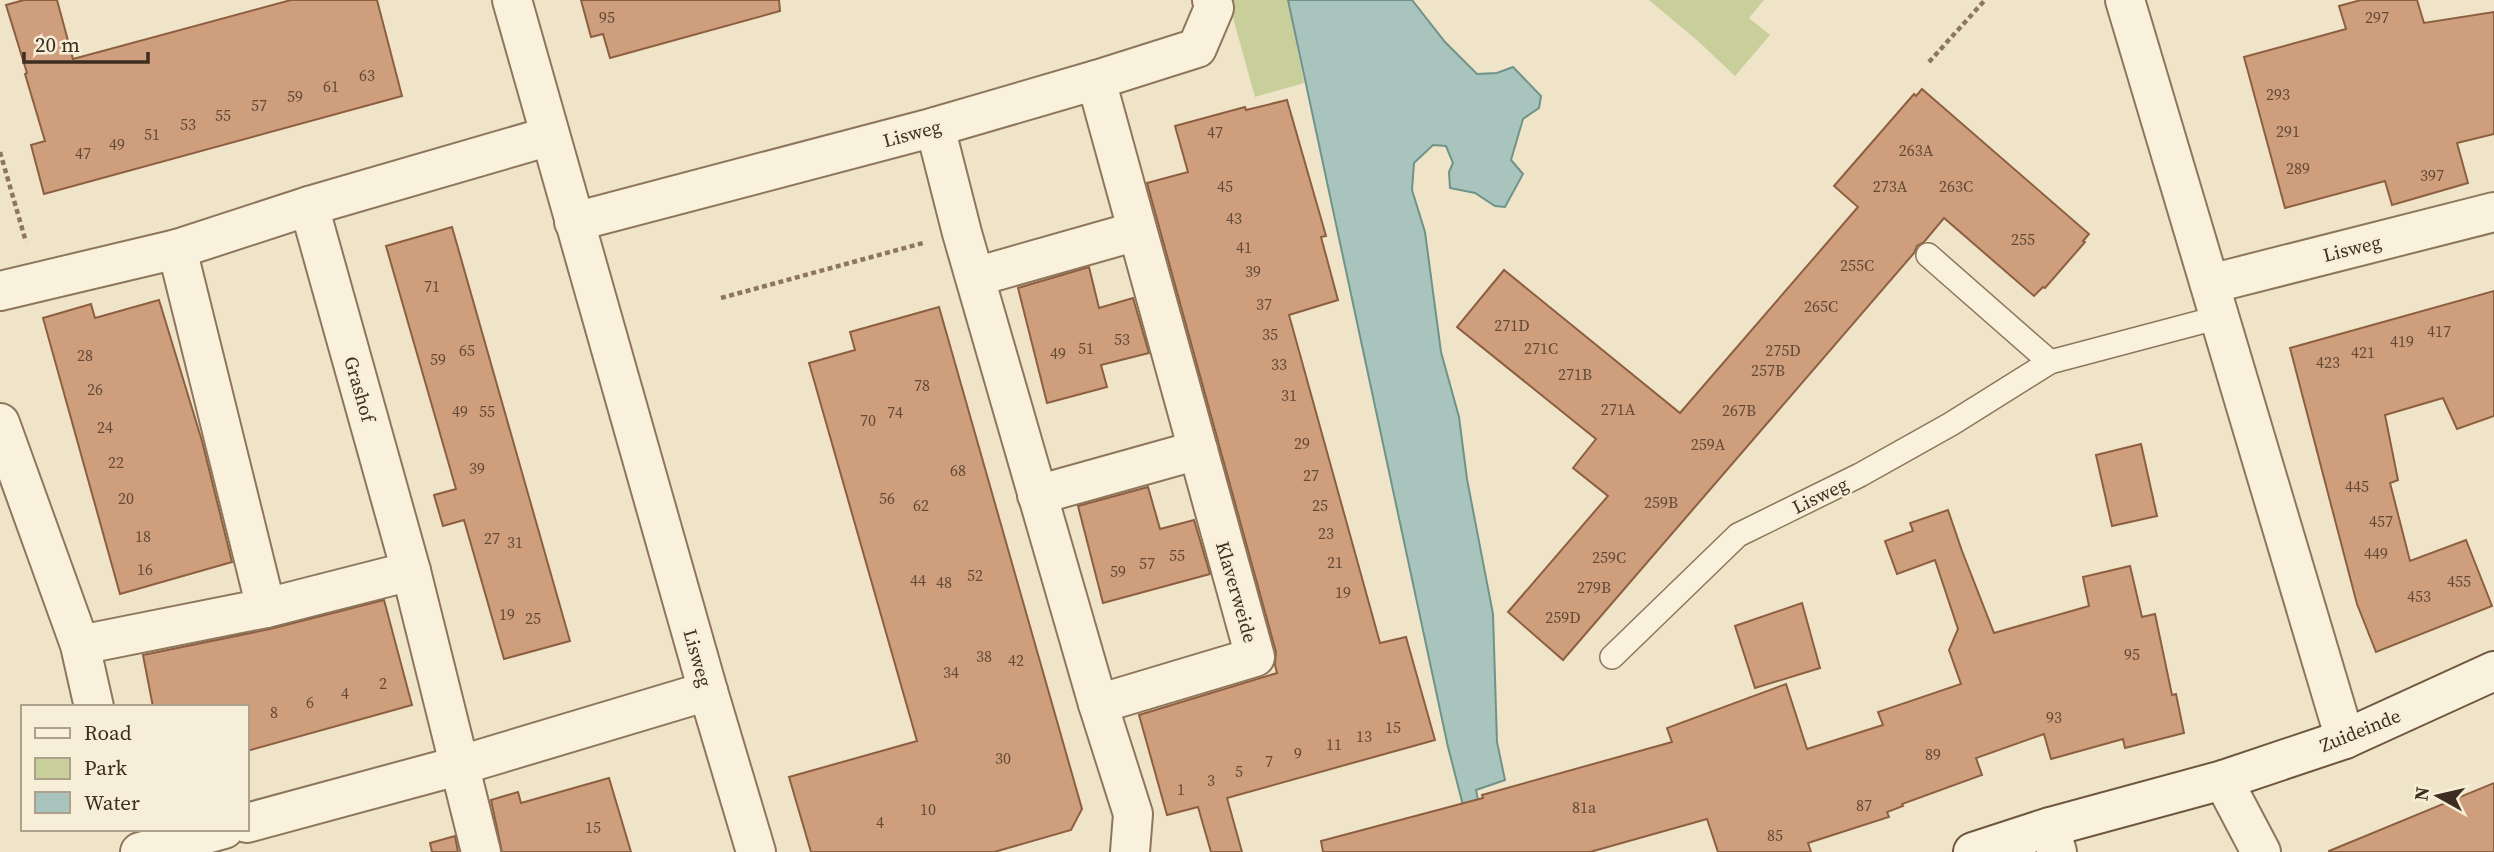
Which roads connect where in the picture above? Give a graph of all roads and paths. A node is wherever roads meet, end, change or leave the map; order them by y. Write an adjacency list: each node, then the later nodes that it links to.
1 (512, 0): 8 (street, Lisweg)
2 (1212, 0): 6 (street, Lisweg)
3 (1985, 0): 5 (path)
4 (2136, 2): 21 (street)
5 (1929, 62)
6 (1096, 80): 7 (street, Lisweg); 13 (street, Klaverweide)
7 (935, 127): 12 (street, Lisweg); 14 (street)
8 (550, 136): 10 (street); 12 (street, Lisweg)
9 (0, 152): 18 (path)
10 (309, 206): 15 (street); 26 (street, Grashof)
11 (2494, 212): 21 (street, Lisweg)
12 (574, 222): 31 (street, Lisweg)
13 (1137, 231): 17 (street); 24 (street, Klaverweide)
14 (962, 233): 17 (street); 20 (path)
15 (177, 249): 18 (street); 27 (street)
16 (1928, 255): 22 (lane)
17 (975, 277): 25 (street)
18 (38, 284): 19 (street)
19 (0, 291)
20 (721, 298)
21 (2215, 300): 22 (lane, Lisweg); 34 (street)
22 (2050, 362): 29 (lane, Lisweg)
23 (0, 423): 28 (street)
24 (1198, 450): 25 (street); 32 (street, Klaverweide)
25 (1037, 495): 32 (street)
26 (411, 571): 27 (street); 35 (street, Grashof)
27 (266, 608): 28 (street)
28 (80, 645): 33 (street)
29 (1612, 657)
30 (2494, 671): 34 (street, Zuideinde)
31 (708, 691): 35 (street); 44 (street, Lisweg)
32 (1097, 704): 45 (street)
33 (94, 705)
34 (2344, 738): 36 (street, Zuideinde)
35 (461, 765): 37 (street); 43 (street, Grashof)
36 (2223, 780): 40 (street, Zuideinde); 47 (street)
37 (248, 823)
38 (121, 831): 41 (street)
39 (216, 831): 42 (street)
40 (2054, 839): 46 (street, Zuideinde)
41 (126, 852)
42 (140, 852)
43 (481, 852)
44 (756, 852)
45 (1130, 852)
46 (1973, 852)
47 (2260, 852)

